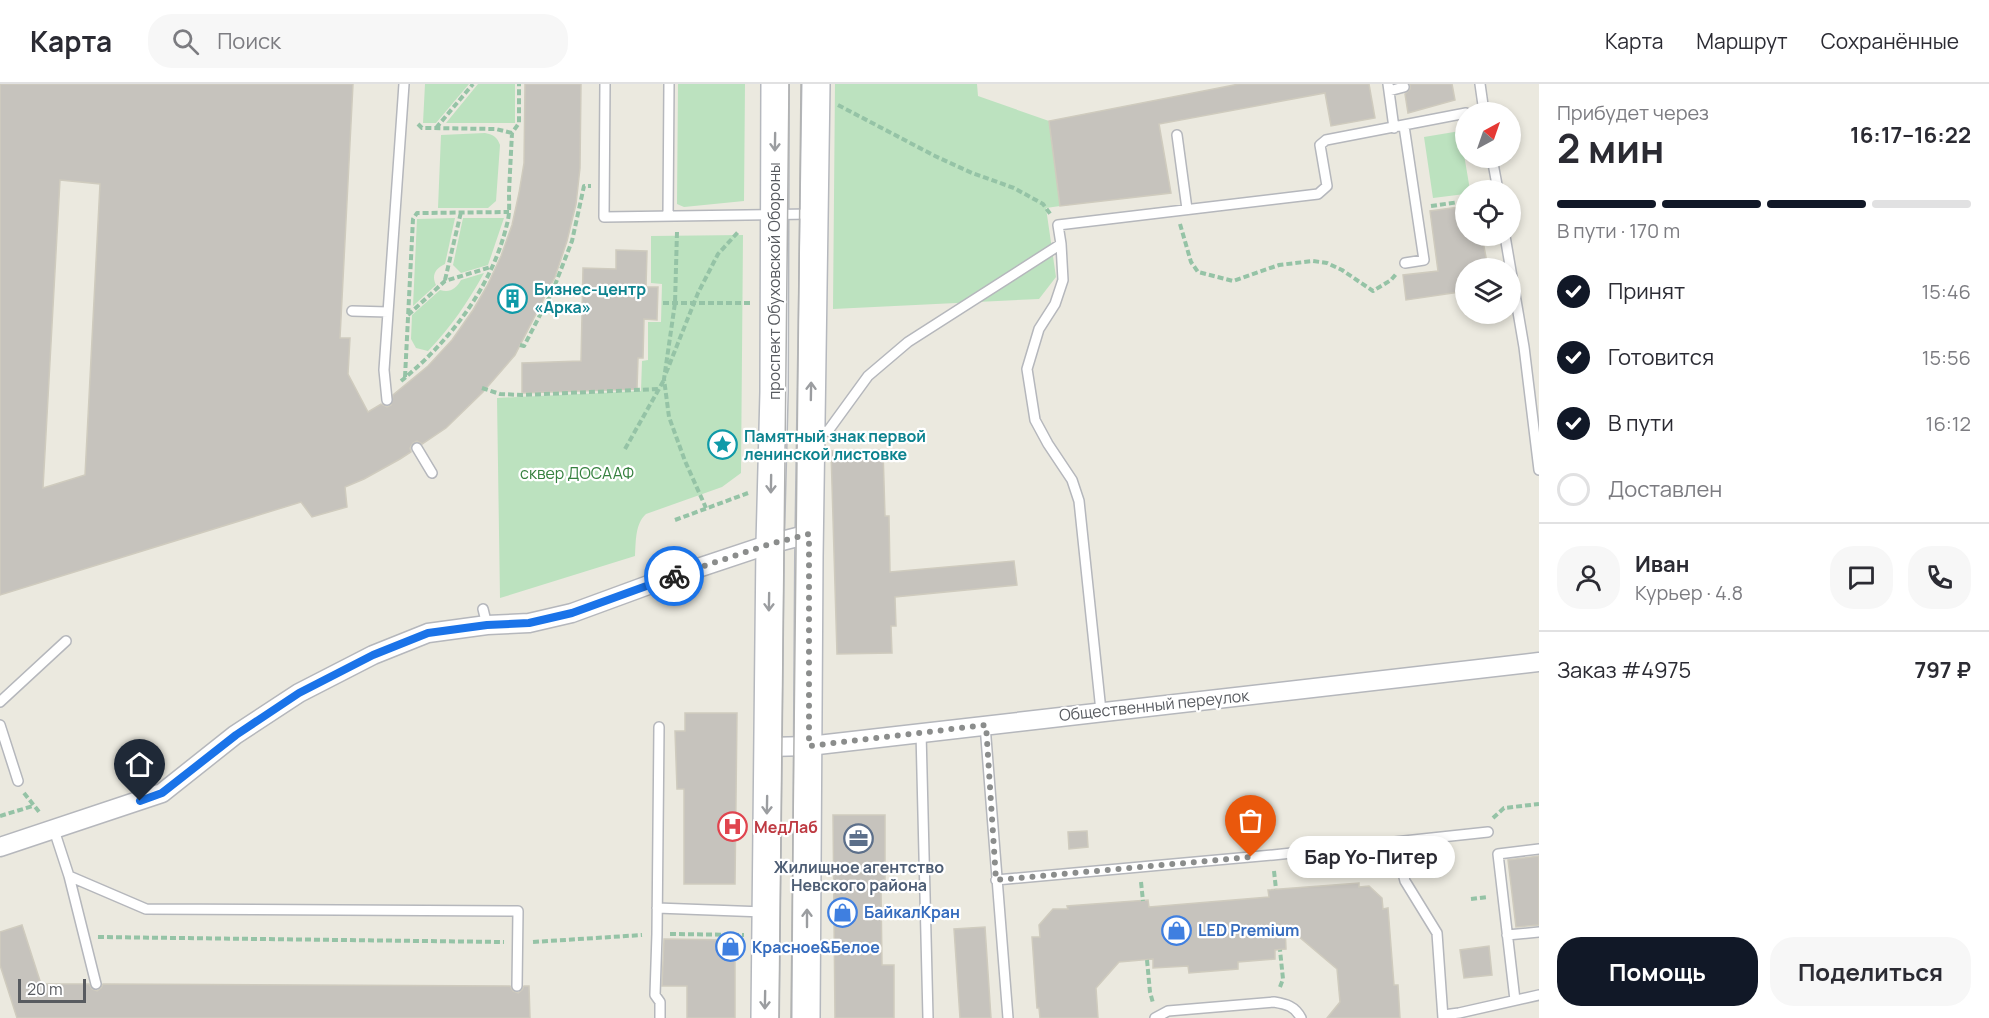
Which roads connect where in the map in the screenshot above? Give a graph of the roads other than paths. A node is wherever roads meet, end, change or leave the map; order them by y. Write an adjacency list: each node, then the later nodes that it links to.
1 (404, 84): 21 (lane)
2 (605, 84): 16 (lane)
3 (669, 84): 16 (lane)
4 (775, 84): 14 (main road, проспект Обуховской Обороны, one-way to 14)
5 (816, 84): 15 (main road)
6 (1480, 84): 9 (lane)
7 (1389, 87): 8 (lane); 11 (lane)
8 (1404, 87)
9 (1483, 102)
10 (1455, 115): 11 (lane)
11 (1399, 127): 13 (lane); 19 (lane)
12 (1177, 135): 13 (lane)
13 (1187, 209): 17 (lane)
14 (763, 214): 15 (lane); 16 (lane); 28 (main road, проспект Обуховской Обороны, one-way to 28)
15 (815, 214): 23 (main road, one-way to 15)
16 (673, 216)
17 (1060, 244): 23 (lane); 32 (lane)
18 (1507, 246): 25 (lane)
19 (1405, 263)
20 (352, 311): 21 (lane)
21 (387, 312): 22 (lane)
22 (387, 396)
23 (810, 432): 27 (main road)
24 (417, 448): 26 (lane)
25 (1539, 470)
26 (432, 473)
27 (809, 534): 28 (street); 37 (main road)
28 (770, 544): 38 (main road, проспект Обуховской Обороны, one-way to 38); 40 (street)
29 (66, 641): 31 (lane)
30 (1539, 662): 32 (street, Общественный переулок)
31 (0, 702)
32 (1101, 711): 34 (street, Общественный переулок)
33 (0, 725): 39 (lane)
34 (986, 725): 36 (street, Общественный переулок); 46 (lane)
35 (659, 727): 47 (lane)
36 (921, 732): 37 (street, Общественный переулок); 60 (lane)
37 (809, 746): 38 (street, Общественный переулок); 59 (main road, one-way to 37)
38 (768, 747): 48 (main road, проспект Обуховской Обороны, one-way to 48)
39 (18, 782)
40 (54, 830): 43 (street); 45 (lane)
41 (1488, 832): 42 (lane)
42 (1395, 842): 46 (lane); 55 (lane)
43 (0, 847)
44 (1539, 849): 50 (lane)
45 (69, 876): 51 (lane); 52 (lane)
46 (996, 880): 61 (lane)
47 (657, 908): 48 (lane); 57 (lane)
48 (766, 912): 58 (main road, проспект Обуховской Обороны, one-way to 58)
49 (1539, 932): 50 (lane)
50 (1507, 935): 54 (lane)
51 (96, 984)
52 (517, 986)
53 (1539, 995): 54 (lane)
54 (1515, 1000): 55 (lane)
55 (1443, 1016)
56 (1156, 1017): 62 (lane)
57 (660, 1018)
58 (765, 1018)
59 (806, 1018)
60 (928, 1018)
61 (1008, 1018)
62 (1301, 1018)

